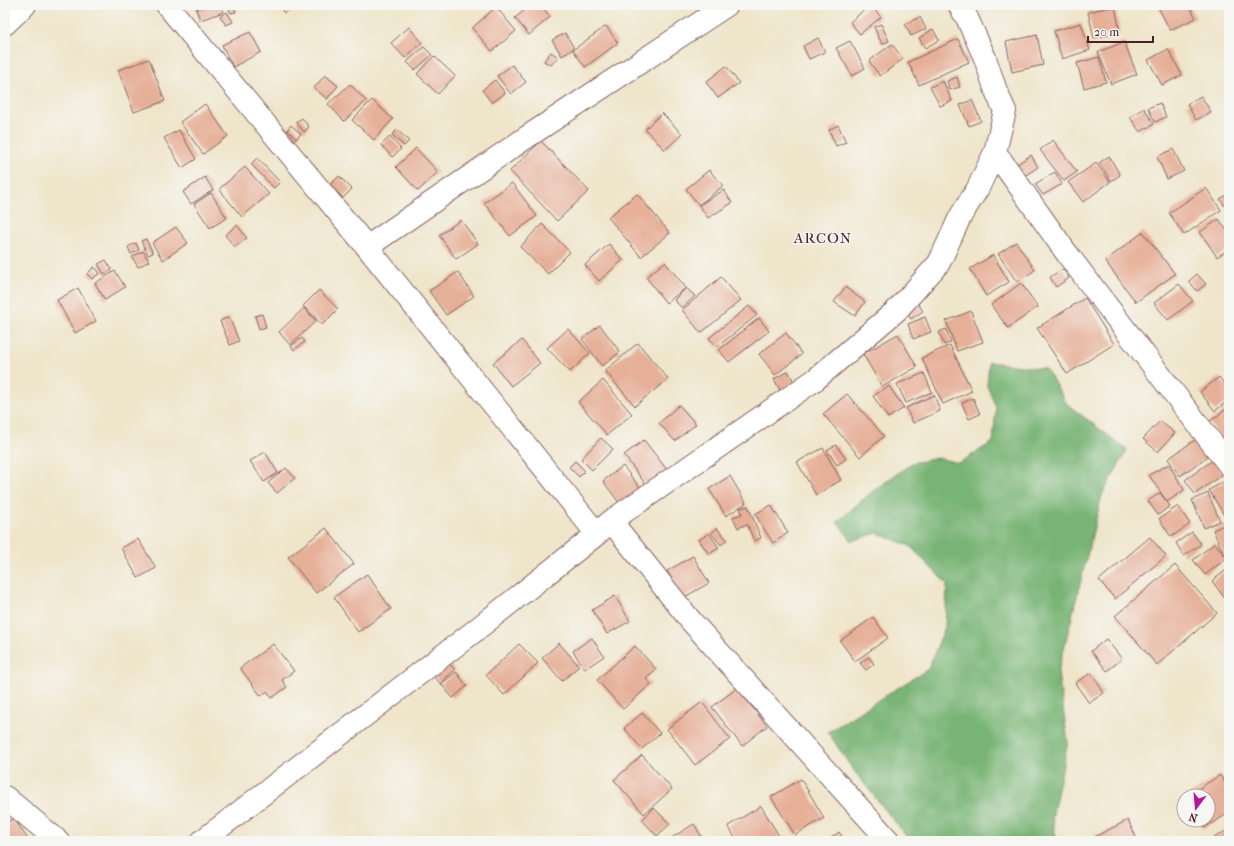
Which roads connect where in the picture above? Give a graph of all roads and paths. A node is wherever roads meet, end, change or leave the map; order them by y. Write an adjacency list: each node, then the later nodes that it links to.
1 (26, 5): 5 (street)
2 (167, 5): 7 (street)
3 (727, 5): 7 (street)
4 (959, 5): 6 (street)
5 (5, 24)
6 (995, 152): 8 (street); 9 (street)
7 (367, 247): 9 (street)
8 (1229, 465)
9 (604, 527): 12 (street); 13 (street)
10 (5, 797): 11 (street)
11 (58, 841)
12 (202, 841)
13 (889, 841)

